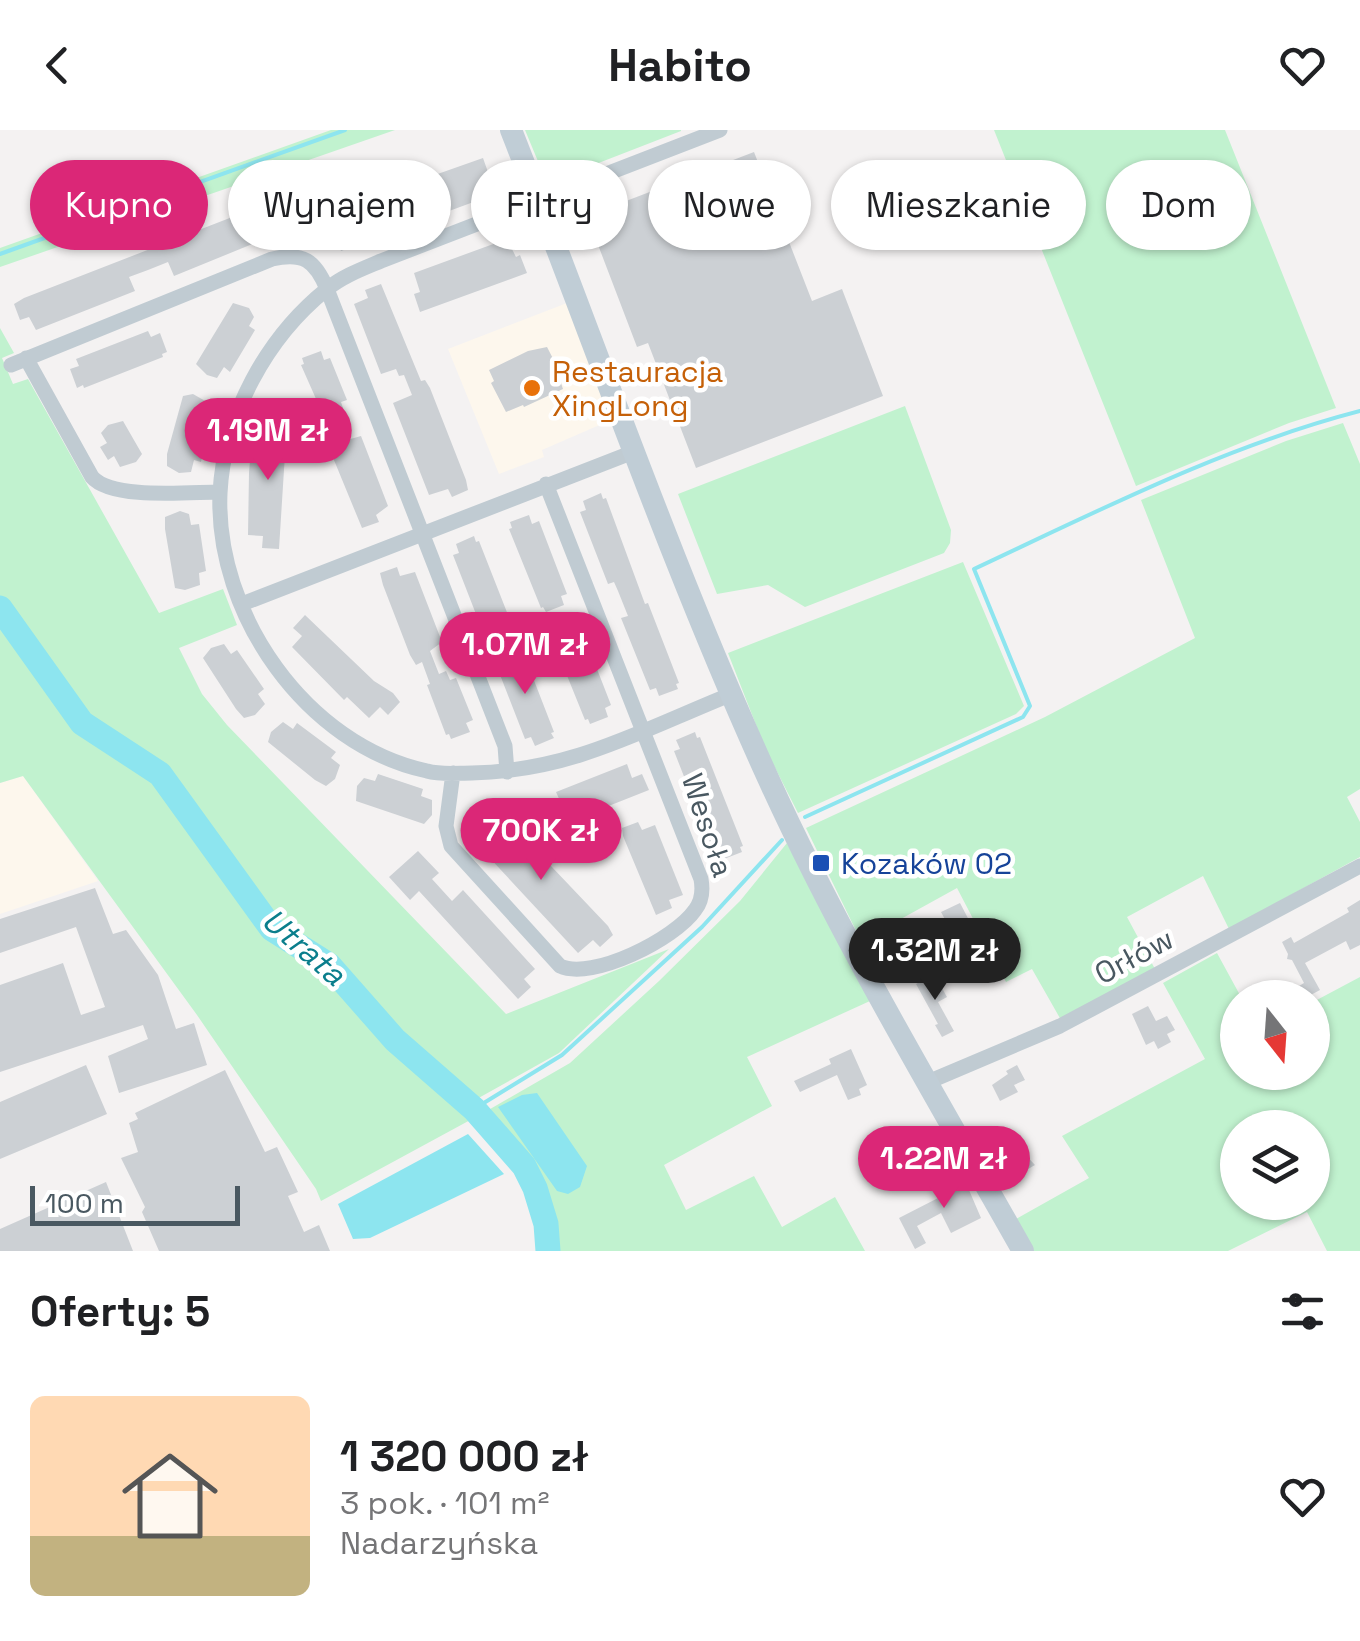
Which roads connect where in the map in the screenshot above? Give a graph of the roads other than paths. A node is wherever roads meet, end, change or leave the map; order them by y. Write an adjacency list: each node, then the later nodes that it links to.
1 (511, 130): 3 (street)
2 (720, 130): 4 (street)
3 (523, 160)
4 (628, 167)
5 (471, 228): 7 (street)
6 (559, 250): 8 (street)
7 (327, 289): 10 (street); 10 (street); 11 (street)
8 (636, 451): 9 (street); 13 (street)
9 (546, 484): 11 (street); 14 (street, Wesoła)
10 (220, 492): 12 (street)
11 (420, 532): 12 (street); 15 (street)
12 (242, 604): 16 (street)
13 (732, 694): 14 (street); 18 (street)
14 (643, 730): 15 (street); 16 (street, Wesoła)
15 (507, 772): 16 (street)
16 (453, 773)
17 (1360, 866): 18 (street, Orłów)
18 (928, 1082): 19 (street)
19 (1022, 1251)

